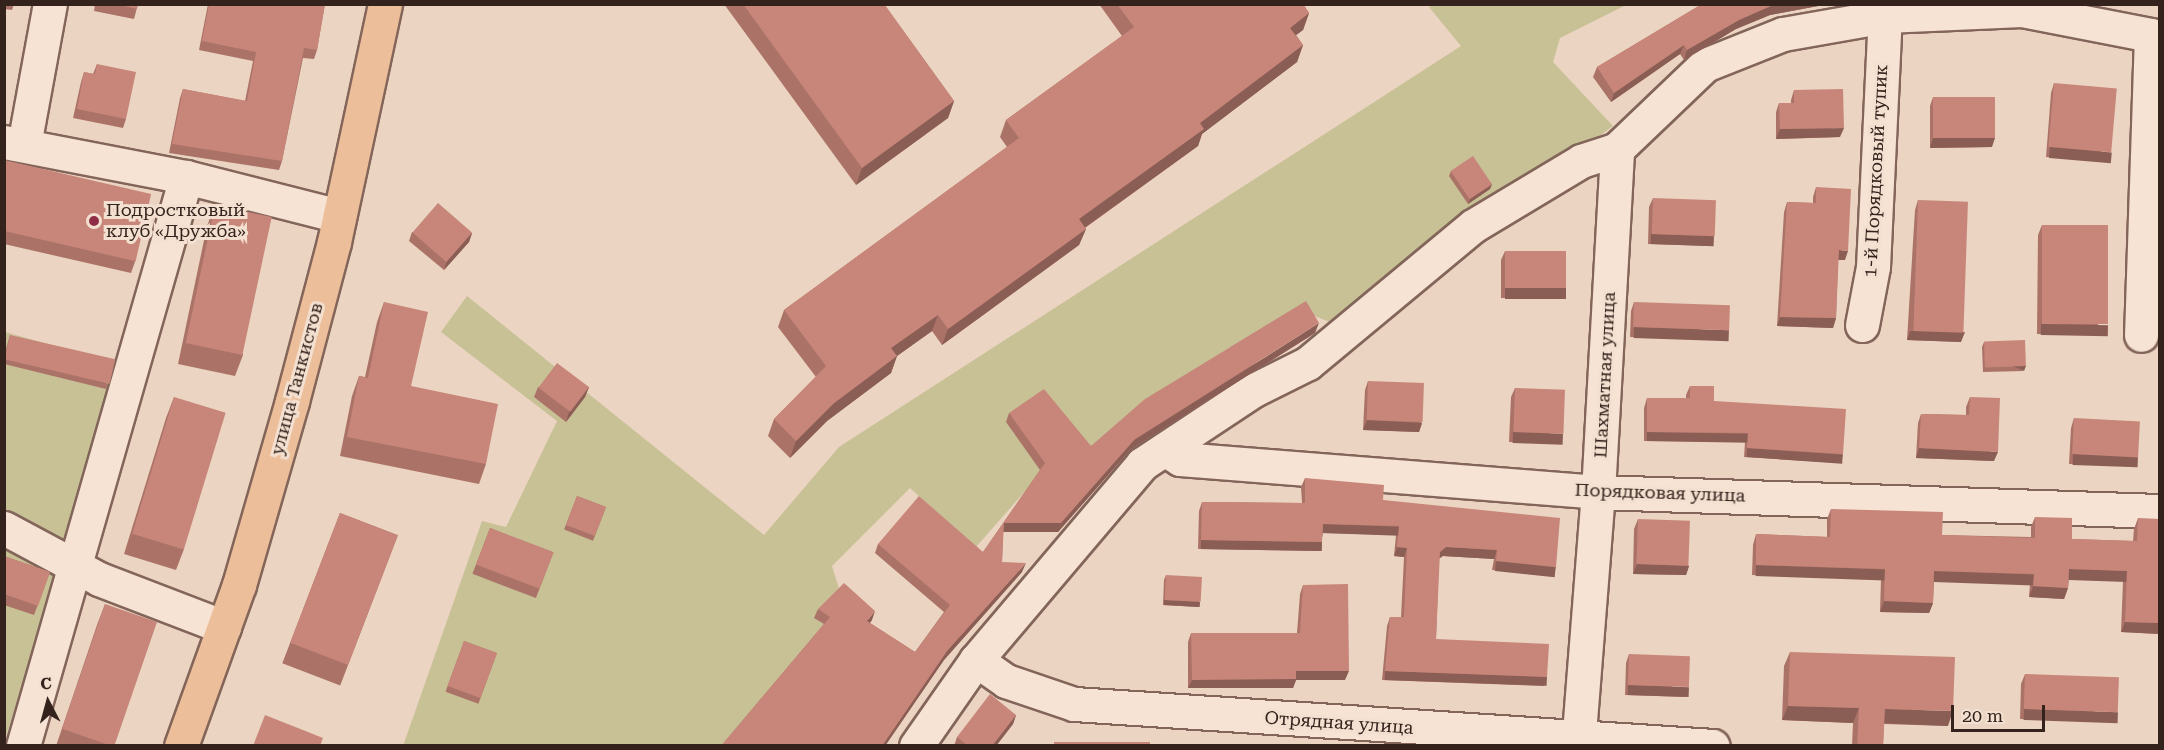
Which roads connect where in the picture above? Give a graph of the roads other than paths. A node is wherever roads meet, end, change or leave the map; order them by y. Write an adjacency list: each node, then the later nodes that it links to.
1 (50, 4): 4 (street)
2 (385, 4): 7 (main road, улица Танкистов)
3 (1885, 16): 5 (street); 8 (street, 1-й Порядковый тупик); 9 (street)
4 (14, 143): 6 (street)
5 (1617, 149): 10 (street); 11 (street, Шахматная улица)
6 (186, 177): 7 (street); 14 (street)
7 (339, 216): 15 (main road, улица Танкистов)
8 (1862, 325)
9 (2141, 335)
10 (1165, 449): 11 (street, Порядковая улица); 16 (street)
11 (1598, 492): 12 (street, Порядковая улица); 17 (street, Шахматная улица)
12 (2160, 511)
13 (4, 528): 14 (street)
14 (77, 566): 15 (street); 18 (street)
15 (224, 627): 19 (main road, улица Танкистов)
16 (976, 660): 17 (street, Отрядная улица); 20 (street)
17 (1578, 743): 21 (street, Отрядная улица)
18 (23, 746)
19 (182, 746)
20 (916, 746)
21 (1713, 746)

